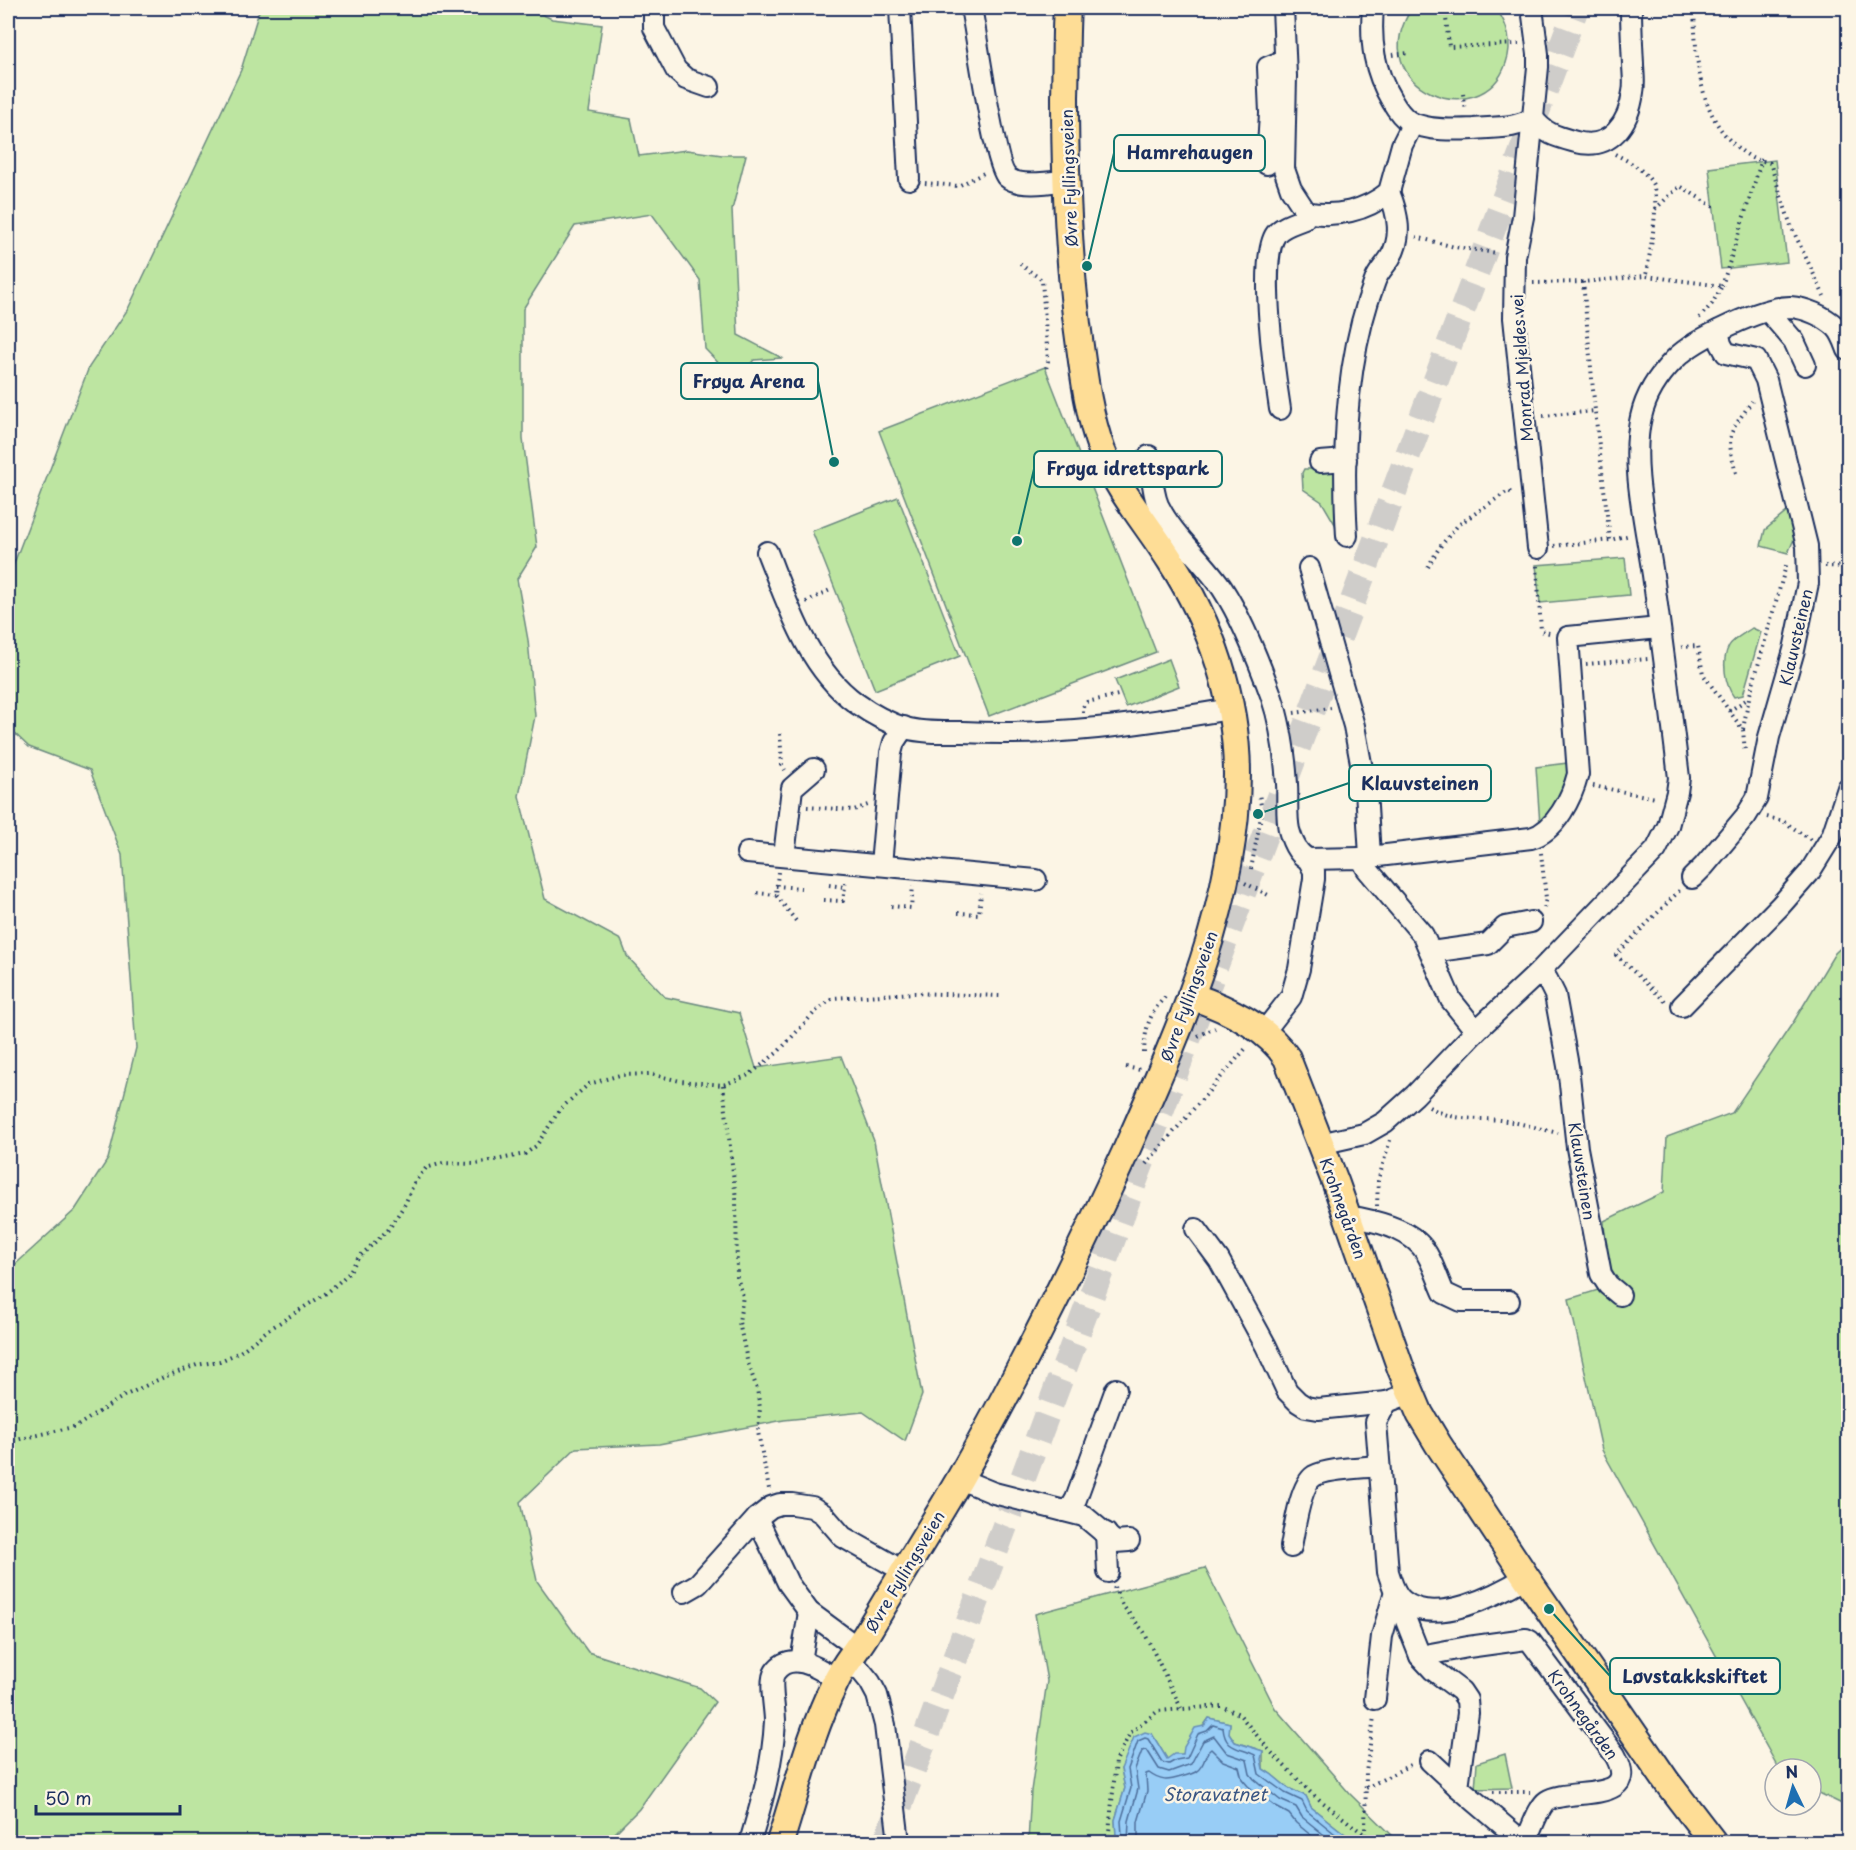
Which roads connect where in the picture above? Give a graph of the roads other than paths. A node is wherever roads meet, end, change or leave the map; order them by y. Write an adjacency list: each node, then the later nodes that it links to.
1 (656, 8): 10 (street)
2 (900, 8): 14 (street)
3 (971, 8): 15 (street)
4 (1067, 8): 15 (main road, Øvre Fyllingsveien)
5 (1283, 8): 9 (street)
6 (1373, 8): 12 (street)
7 (1532, 8): 11 (street, Monrad Mjeldes vei)
8 (1630, 8): 11 (street)
9 (1285, 60): 13 (street); 17 (street)
10 (709, 87)
11 (1533, 118): 12 (street); 27 (street, Monrad Mjeldes vei)
12 (1410, 122): 16 (street)
13 (1267, 164)
14 (909, 180)
15 (1066, 180): 31 (main road, Øvre Fyllingsveien)
16 (1389, 192): 17 (street); 24 (street)
17 (1306, 212): 22 (street)
18 (1769, 312): 19 (street); 20 (street); 21 (street)
19 (1718, 330): 30 (street); 40 (street, Klauvsteinen)
20 (1848, 350)
21 (1805, 364)
22 (1280, 409)
23 (1149, 456): 38 (street)
24 (1346, 460): 25 (street); 26 (street)
25 (1320, 462)
26 (1347, 536)
27 (1538, 548)
28 (767, 552): 32 (street)
29 (1309, 568): 37 (street)
30 (1659, 628): 37 (street); 44 (street)
31 (1230, 710): 32 (street); 45 (main road, Øvre Fyllingsveien)
32 (904, 727): 39 (street)
33 (814, 769): 36 (street)
34 (1848, 788): 46 (street)
35 (747, 853): 36 (street)
36 (782, 856): 39 (street)
37 (1366, 857): 38 (street); 43 (street)
38 (1308, 859): 48 (street)
39 (881, 865): 41 (street)
40 (1692, 878)
41 (1036, 880)
42 (1532, 922): 43 (street)
43 (1431, 952): 47 (street)
44 (1538, 973): 47 (street); 52 (street, Klauvsteinen)
45 (1191, 996): 48 (main road, Krohnegården); 58 (main road, Øvre Fyllingsveien)
46 (1682, 1006)
47 (1476, 1031): 49 (street)
48 (1263, 1033): 49 (main road, Krohnegården)
49 (1320, 1144): 55 (main road, Krohnegården)
50 (1368, 1217): 53 (street, Krohnegården)
51 (1196, 1229): 56 (street)
52 (1620, 1295)
53 (1509, 1300)
54 (1116, 1389): 59 (street)
55 (1410, 1393): 56 (street); 66 (main road, Krohnegården)
56 (1387, 1402): 57 (street)
57 (1378, 1466): 63 (street); 67 (street)
58 (960, 1479): 59 (street); 72 (main road, Øvre Fyllingsveien)
59 (1064, 1510): 61 (street)
60 (764, 1513): 64 (street, Øvre Fyllingsveien); 68 (street); 69 (street)
61 (1106, 1533): 62 (street); 65 (street)
62 (1129, 1541)
63 (1291, 1547)
64 (891, 1564)
65 (1108, 1572)
66 (1526, 1577): 67 (street); 80 (main road, Krohnegården)
67 (1395, 1591): 70 (street); 73 (street)
68 (684, 1592)
69 (809, 1612): 71 (street); 72 (street)
70 (1420, 1656): 75 (street); 79 (street, Krohnegården)
71 (801, 1662): 72 (street); 76 (street)
72 (847, 1663): 77 (main road, Øvre Fyllingsveien); 78 (street)
73 (1375, 1699)
74 (1430, 1761): 75 (street)
75 (1463, 1791): 79 (street)
76 (750, 1842)
77 (780, 1842)
78 (899, 1842)
79 (1524, 1842)
80 (1713, 1842)

